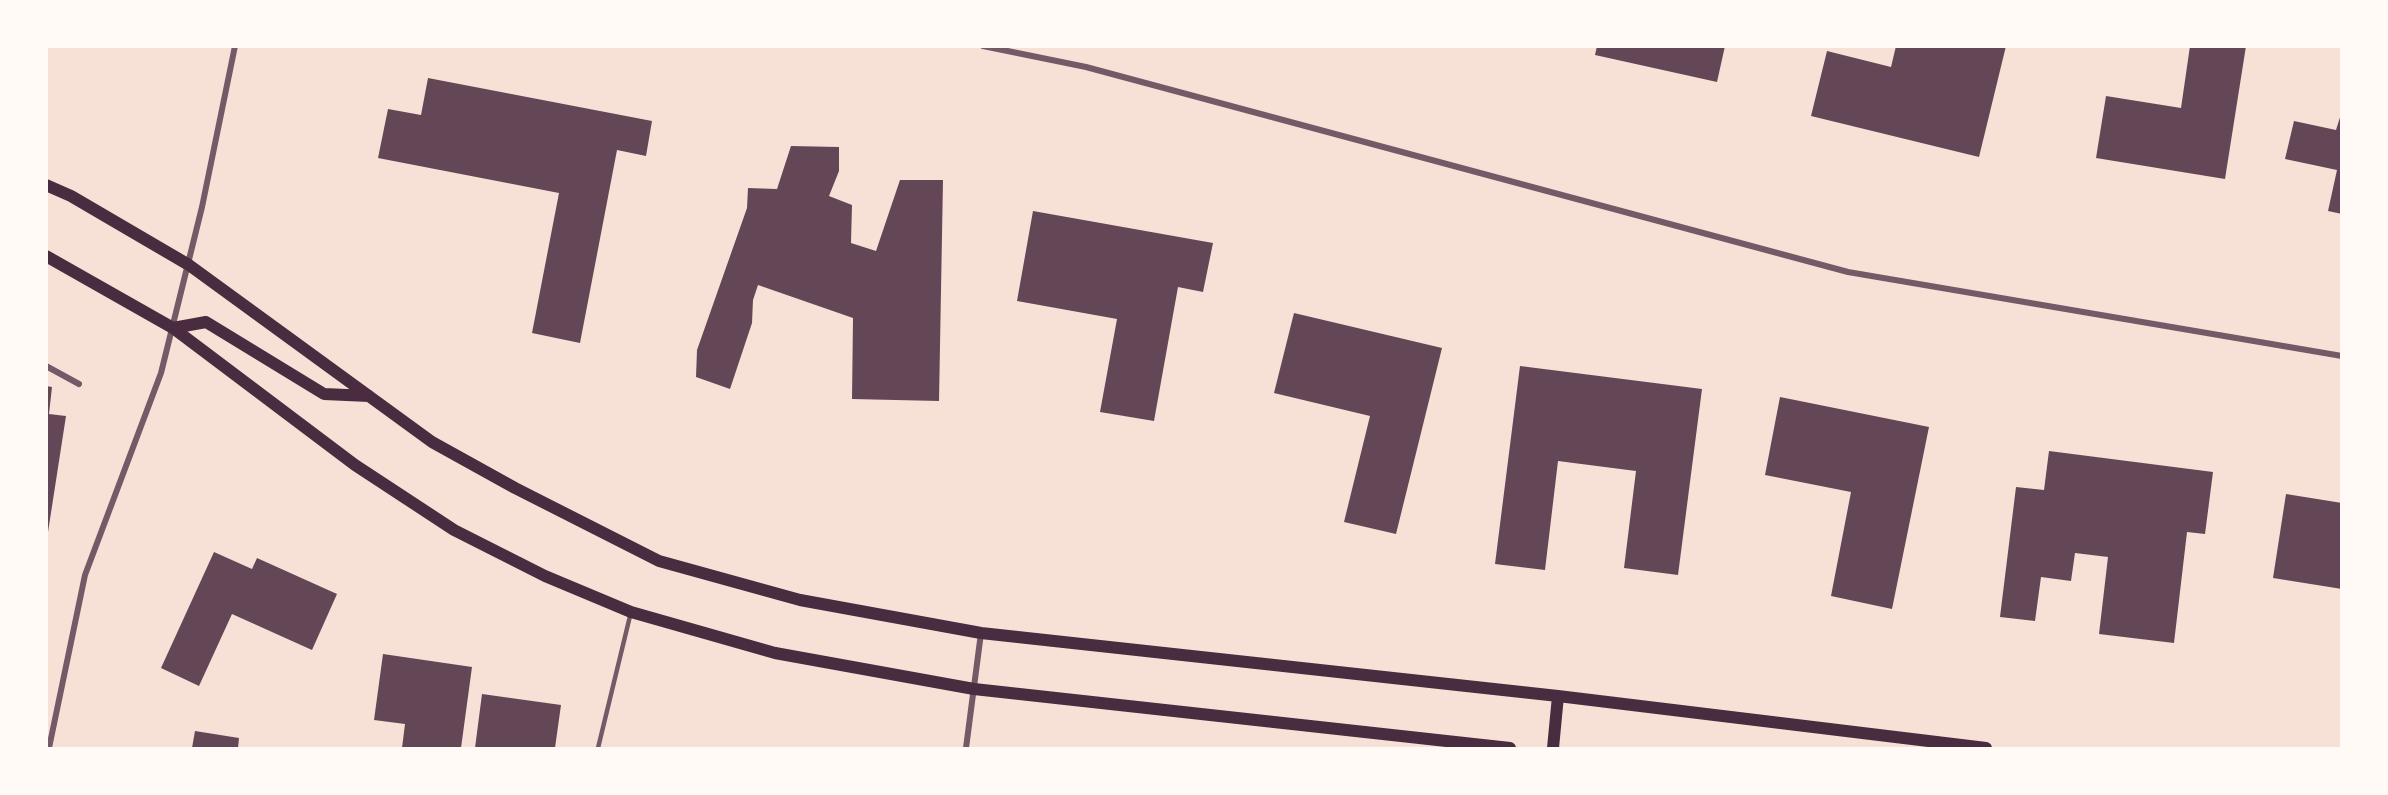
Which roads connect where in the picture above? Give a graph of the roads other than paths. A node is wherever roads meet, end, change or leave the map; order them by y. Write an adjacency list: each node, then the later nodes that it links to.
1 (236, 46): 5 (street)
2 (983, 46): 7 (street)
3 (46, 185): 5 (main road)
4 (46, 256): 6 (main road)
5 (189, 265): 6 (street); 10 (main road)
6 (173, 328): 10 (main road); 11 (main road); 15 (street)
7 (2342, 356)
8 (46, 366): 9 (street)
9 (80, 384)
10 (369, 396): 12 (main road)
11 (631, 612): 13 (main road); 16 (lane)
12 (981, 633): 13 (street); 14 (main road)
13 (974, 689): 17 (street); 18 (main road)
14 (1558, 696): 19 (main road); 20 (main road)
15 (49, 748)
16 (598, 748)
17 (966, 748)
18 (1510, 748)
19 (1553, 748)
20 (1986, 748)

